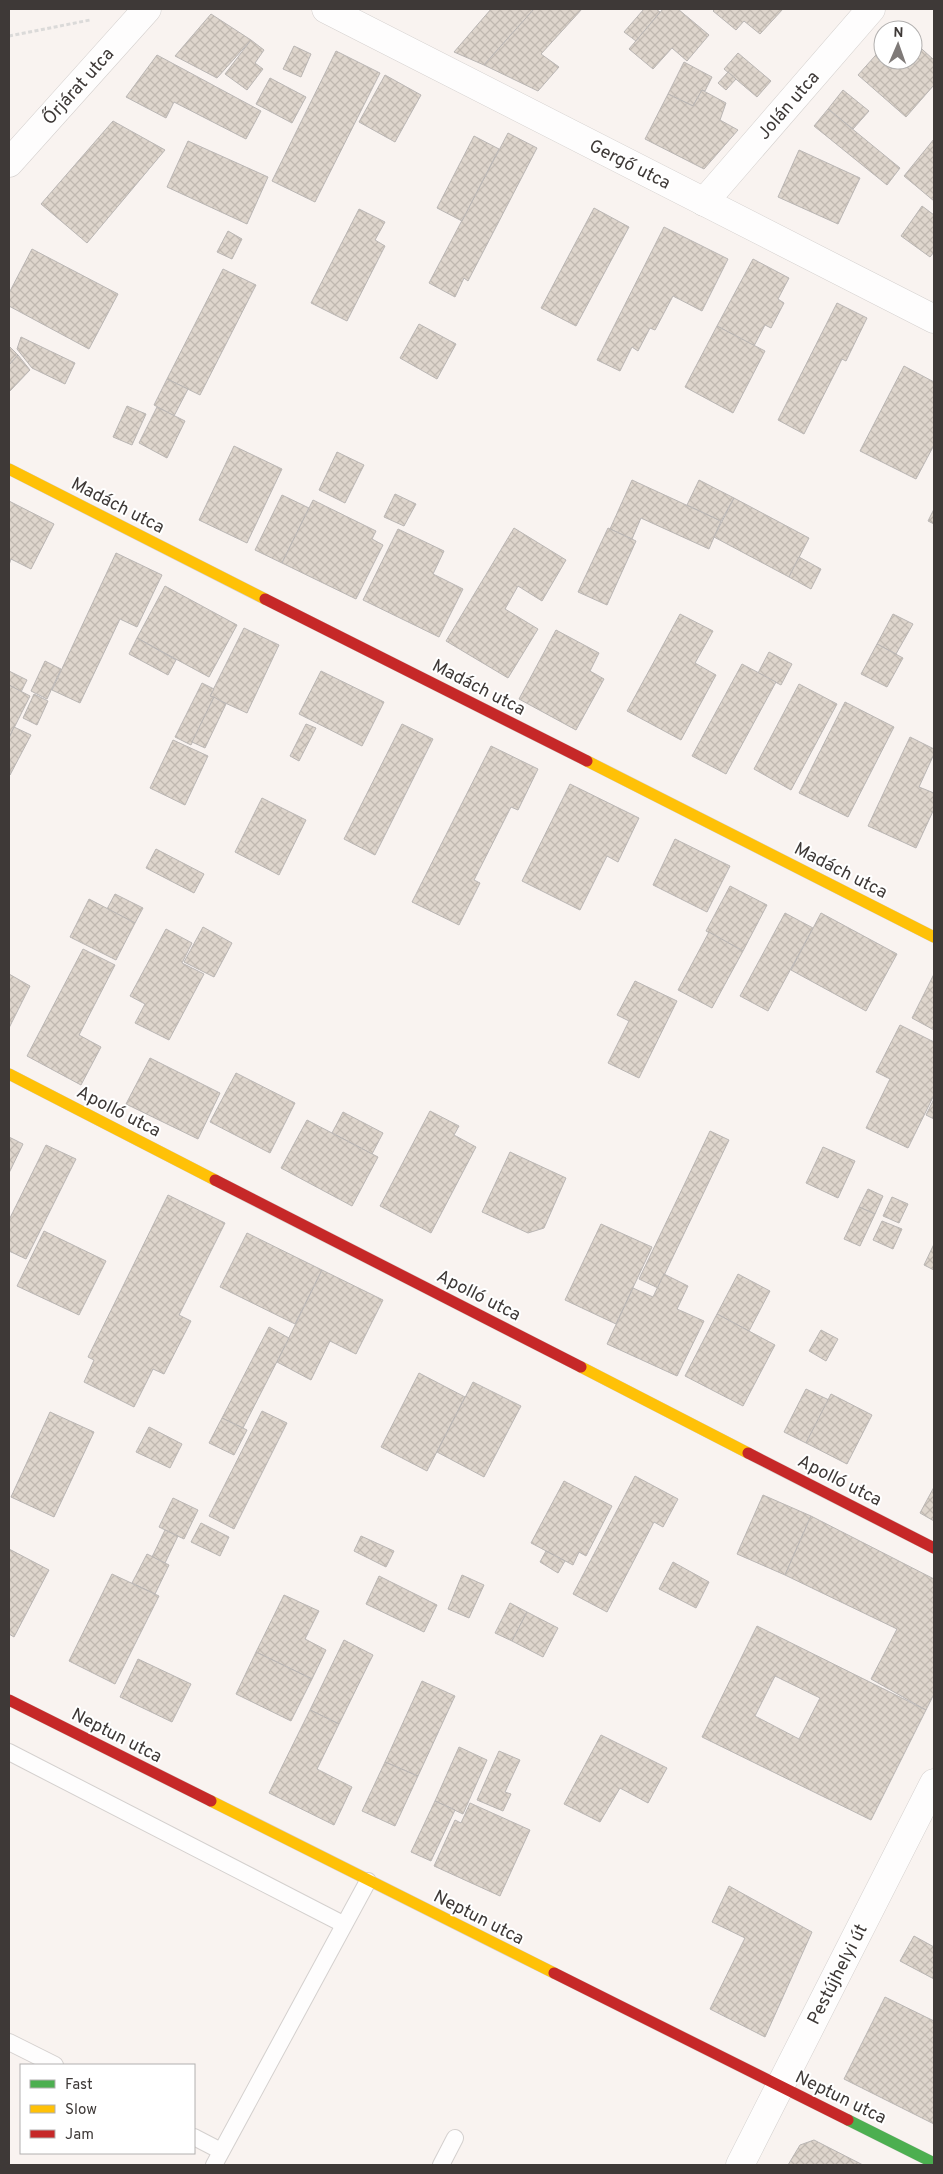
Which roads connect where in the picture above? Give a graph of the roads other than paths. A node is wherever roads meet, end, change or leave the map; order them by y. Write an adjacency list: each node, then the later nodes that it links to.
1 (326, 9): 5 (street, Gergő utca)
2 (871, 9): 5 (street, Jolán utca)
3 (144, 12): 4 (street, Őrjárat utca)
4 (9, 163)
5 (704, 202): 6 (street, Gergő utca)
6 (934, 320)
7 (9, 469): 8 (street, Madách utca)
8 (934, 937)
9 (9, 1074): 10 (street, Apolló utca)
10 (934, 1548)
11 (9, 1700): 14 (street, Neptun utca)
12 (9, 1752): 15 (lane)
13 (934, 1783): 18 (street, Pestújhelyi út)
14 (368, 1881): 15 (lane); 18 (street, Neptun utca)
15 (343, 1924): 21 (lane)
16 (9, 2042): 17 (lane)
17 (52, 2064)
18 (780, 2087): 22 (street, Neptun utca); 24 (street, Pestújhelyi út)
19 (195, 2138): 21 (lane)
20 (455, 2138): 23 (lane)
21 (218, 2158)
22 (934, 2163)
23 (441, 2165)
24 (740, 2165)

